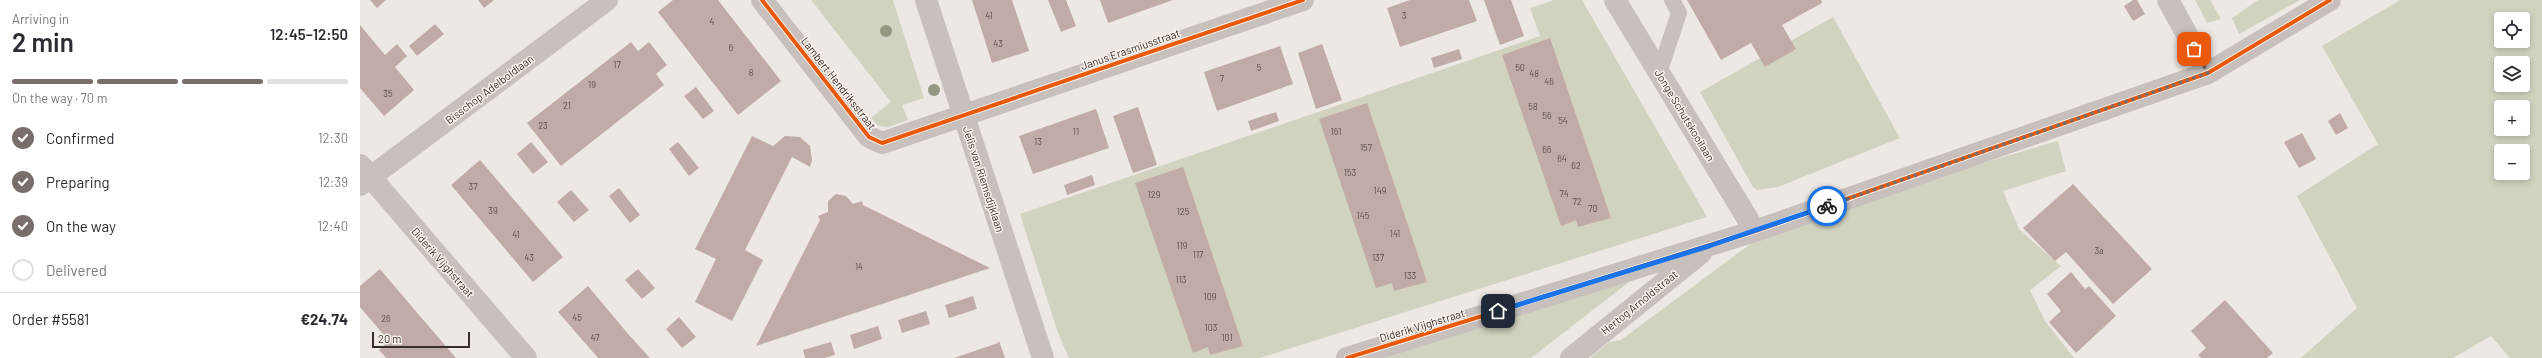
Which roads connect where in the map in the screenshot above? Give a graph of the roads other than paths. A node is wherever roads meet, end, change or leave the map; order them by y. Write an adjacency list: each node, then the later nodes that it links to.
1 (608, 0): 12 (street, Bisschop Adelboldlaan)
2 (762, 0): 11 (street, Lambert Hendriksstraat)
3 (926, 0): 11 (street, Jelis van Riemsdijklaan)
4 (1303, 0): 11 (street, Janus Erasmiusstraat)
5 (1615, 0): 9 (street, Jonge Schutskooilaan)
6 (1672, 0): 9 (lane)
7 (2168, 0): 10 (street)
8 (2330, 0): 10 (street, Hertog Arnoldstraat)
9 (1660, 73): 13 (street, Jonge Schutskooilaan)
10 (2208, 73): 13 (street, Hertog Arnoldstraat)
11 (964, 116): 16 (street, Jelis van Riemsdijklaan)
12 (363, 176): 15 (street, Diderik Vijghstraat)
13 (1755, 231): 14 (street, Hertog Arnoldstraat)
14 (1709, 246): 17 (street, Diderik Vijghstraat); 18 (street, Hertog Arnoldstraat)
15 (526, 358)
16 (1043, 358)
17 (1347, 358)
18 (1571, 358)

